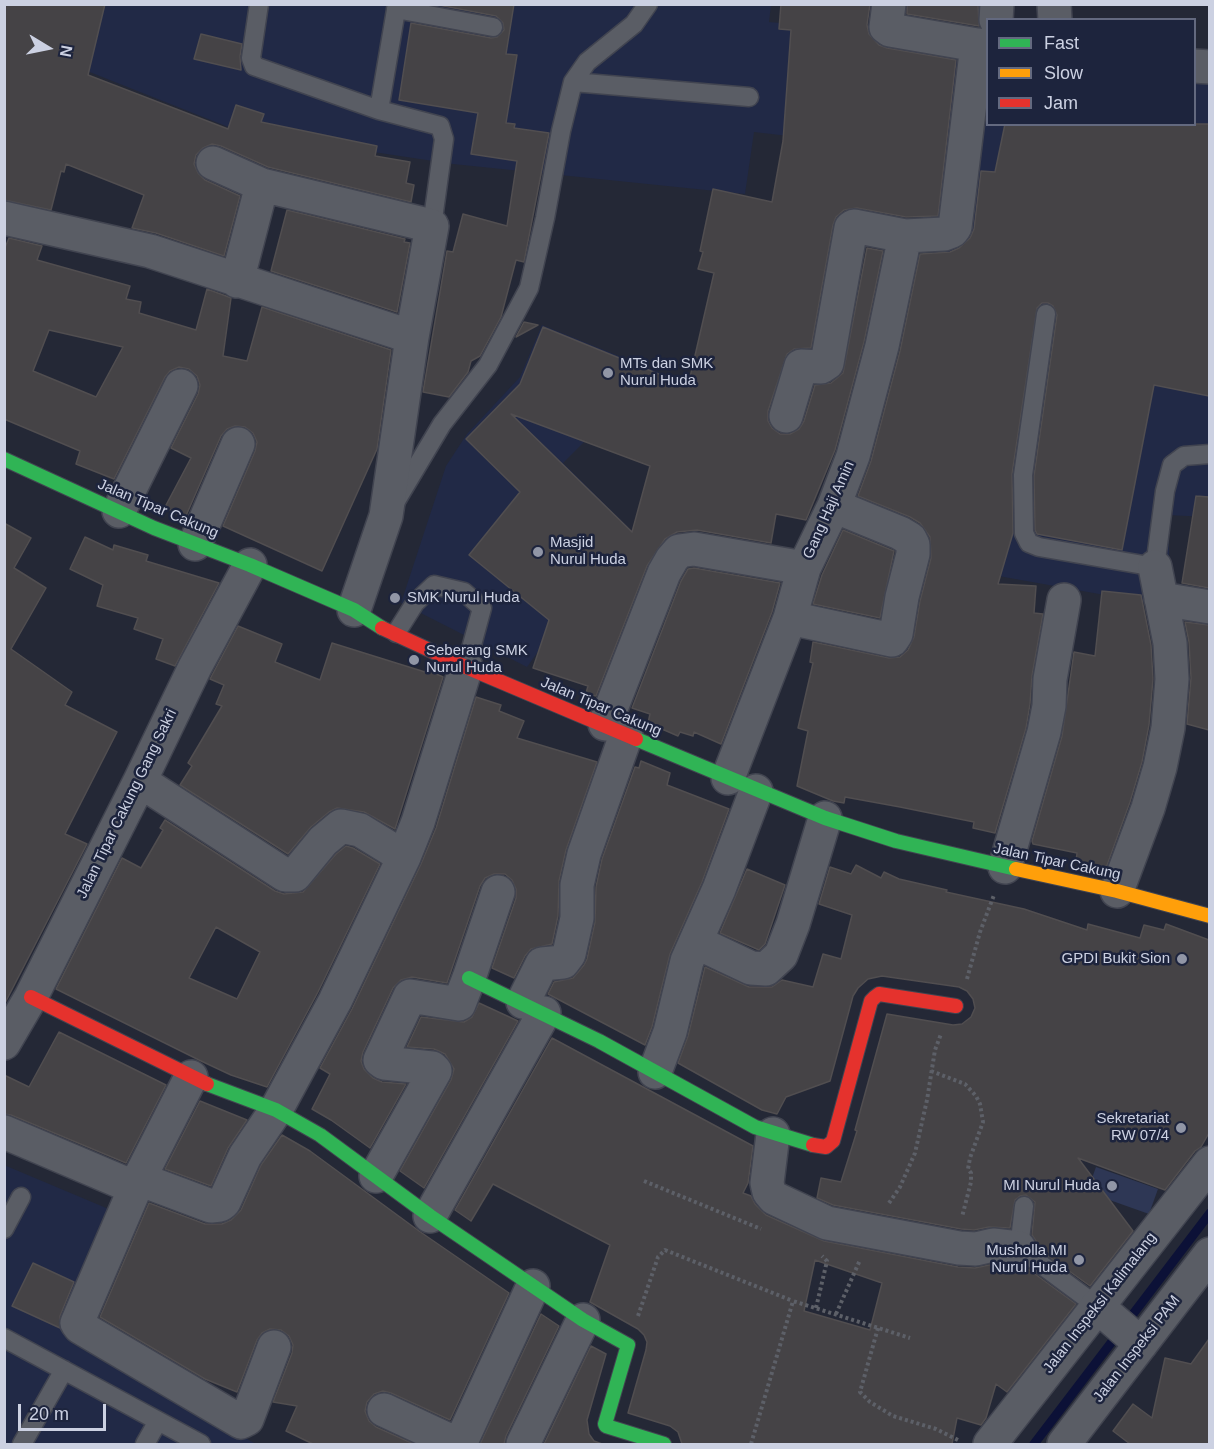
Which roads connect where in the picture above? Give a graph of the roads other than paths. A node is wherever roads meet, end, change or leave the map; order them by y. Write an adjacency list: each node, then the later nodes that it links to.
1 (259, 4): 10 (lane)
2 (648, 4): 8 (lane)
3 (889, 4): 6 (street)
4 (396, 7): 5 (lane); 10 (lane)
5 (493, 27)
6 (986, 37)
7 (986, 43): 15 (street)
8 (573, 82): 9 (lane); 26 (lane)
9 (749, 97)
10 (379, 110): 14 (lane)
11 (213, 163): 12 (street)
12 (262, 185): 14 (street); 16 (street)
13 (4, 218): 16 (street)
14 (432, 226): 18 (street)
15 (905, 236): 20 (street); 24 (street, Gang Haji Amin)
16 (237, 281): 18 (street)
17 (1046, 314): 29 (lane)
18 (412, 337): 26 (street)
19 (181, 386): 25 (street)
20 (786, 416)
21 (238, 444): 27 (street)
22 (1209, 454): 29 (lane)
23 (4, 459): 25 (street, Jalan Tipar Cakung)
24 (834, 506): 30 (street, Gang Haji Amin); 35 (street)
25 (119, 511): 27 (street, Jalan Tipar Cakung)
26 (386, 516): 34 (street)
27 (195, 544): 28 (street, Jalan Tipar Cakung)
28 (250, 565): 34 (street, Jalan Tipar Cakung); 39 (street, Jalan Tipar Cakung Gang Sakri)
29 (1155, 567): 31 (street)
30 (804, 568): 35 (street, Gang Haji Amin); 38 (street)
31 (1161, 599): 33 (street); 44 (street)
32 (1064, 600): 43 (street)
33 (1209, 607)
34 (354, 610): 36 (street, Jalan Tipar Cakung)
35 (790, 618): 40 (street, Gang Haji Amin)
36 (396, 633): 37 (street, Jalan Tipar Cakung); 37 (lane)
37 (466, 667): 38 (street, Jalan Tipar Cakung); 42 (street)
38 (616, 730): 40 (street, Jalan Tipar Cakung); 51 (street)
39 (140, 781): 42 (street); 49 (street, Jalan Tipar Cakung Gang Sakri)
40 (742, 784): 41 (street, Jalan Tipar Cakung); 47 (street, Gang Haji Amin)
41 (825, 818): 43 (street, Jalan Tipar Cakung); 47 (street)
42 (404, 857): 55 (street)
43 (1005, 867): 44 (street, Jalan Tipar Cakung)
44 (1117, 891): 46 (street, Jalan Tipar Cakung)
45 (498, 892): 48 (street)
46 (1209, 916)
47 (696, 942): 53 (street, Gang Haji Amin)
48 (469, 978): 51 (street); 59 (street)
49 (31, 997): 52 (street, Jalan Tipar Cakung Gang Sakri); 54 (street)
50 (956, 1006): 57 (street)
51 (533, 1008): 53 (street); 63 (street)
52 (4, 1043)
53 (655, 1072): 57 (street)
54 (191, 1077): 55 (street); 60 (street)
55 (276, 1110): 59 (street); 60 (street)
56 (4, 1132): 60 (street)
57 (773, 1134): 65 (street)
58 (1209, 1162): 68 (street, Jalan Inspeksi Kalimalang)
59 (376, 1176): 63 (street)
60 (139, 1179): 72 (street)
61 (21, 1197): 64 (lane)
62 (1024, 1206): 65 (lane)
63 (430, 1216): 67 (street)
64 (4, 1228)
65 (1019, 1248): 68 (lane)
66 (1209, 1254): 71 (street, Jalan Inspeksi PAM)
67 (533, 1286): 69 (street); 79 (street)
68 (1100, 1308): 71 (street); 82 (street, Jalan Inspeksi Kalimalang)
69 (583, 1320): 80 (street); 81 (street)
70 (4, 1338): 73 (lane)
71 (1138, 1341): 83 (street, Jalan Inspeksi PAM)
72 (274, 1347)
73 (64, 1370): 75 (lane); 76 (lane)
74 (384, 1410): 79 (street)
75 (158, 1421): 77 (lane); 78 (lane)
76 (22, 1444)
77 (145, 1444)
78 (201, 1444)
79 (458, 1444)
80 (523, 1444)
81 (664, 1444)
82 (990, 1444)
83 (1064, 1444)

